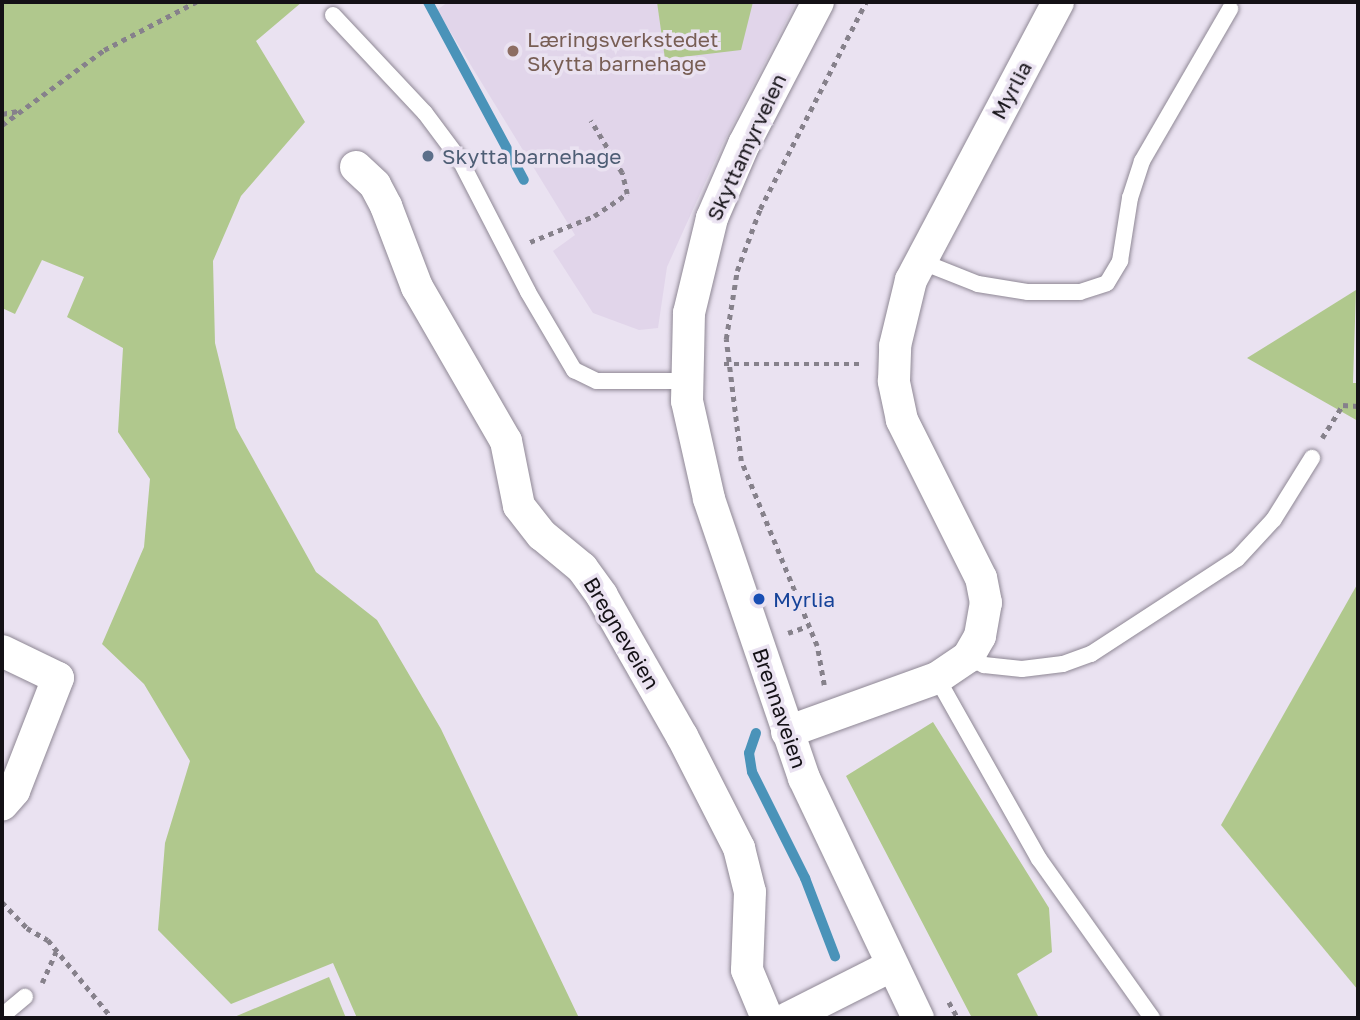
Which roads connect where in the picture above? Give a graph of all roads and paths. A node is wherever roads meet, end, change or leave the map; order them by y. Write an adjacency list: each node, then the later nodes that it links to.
1 (196, 2): 5 (path)
2 (818, 2): 17 (street, Skyttamyrveien)
3 (866, 2): 15 (path)
4 (1058, 2): 14 (street, Myrlia)
5 (186, 4): 8 (path)
6 (1230, 9): 14 (lane)
7 (333, 15): 13 (lane)
8 (19, 110): 9 (path); 11 (path)
9 (2, 114)
10 (591, 121): 13 (path)
11 (2, 125)
12 (356, 167): 34 (street, Bregneveien)
13 (507, 251): 17 (lane)
14 (920, 261): 16 (street, Myrlia)
15 (727, 364): 16 (path); 20 (path)
16 (893, 364): 23 (street, Myrlia)
17 (685, 382): 26 (street, Brennaveien)
18 (1358, 406): 19 (path)
19 (1312, 458): 23 (lane)
20 (808, 626): 21 (path); 25 (path)
21 (780, 635)
22 (2, 652): 27 (street)
23 (968, 657): 24 (street)
24 (937, 678): 26 (street); 37 (lane)
25 (825, 690)
26 (788, 732): 30 (street, Brennaveien)
27 (2, 805)
28 (2, 902): 29 (path)
29 (57, 952): 31 (path); 33 (path)
30 (891, 966): 35 (street); 36 (street, Brennaveien)
31 (25, 997): 32 (lane)
32 (2, 1016)
33 (112, 1018)
34 (767, 1018)
35 (788, 1018)
36 (918, 1018)
37 (1152, 1018)

